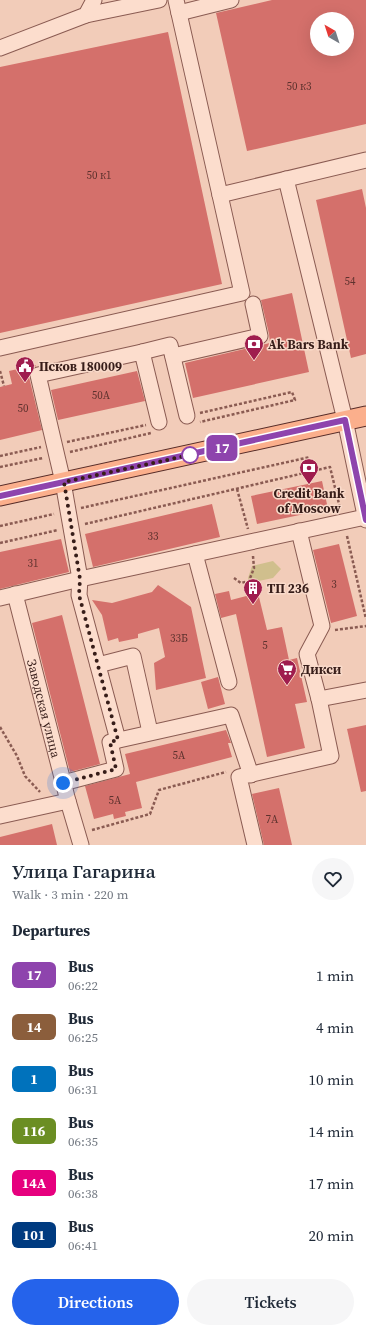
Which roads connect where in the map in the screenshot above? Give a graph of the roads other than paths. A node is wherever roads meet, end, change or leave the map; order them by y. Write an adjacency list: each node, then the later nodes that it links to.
1 (94, 0): 5 (street)
2 (158, 0): 5 (street)
3 (232, 0): 4 (street)
4 (178, 6): 9 (street)
5 (86, 15): 6 (street)
6 (0, 48)
7 (366, 160): 8 (street)
8 (286, 179): 9 (street); 16 (street)
9 (220, 194): 11 (street)
10 (253, 304): 13 (street)
11 (0, 348)
12 (142, 352): 13 (street); 17 (street); 18 (street)
13 (172, 356): 15 (street)
14 (366, 416): 16 (main road)
15 (191, 419)
16 (345, 420): 18 (main road); 20 (street)
17 (158, 427)
18 (64, 482): 19 (main road); 23 (street)
19 (0, 496)
20 (366, 518): 21 (street)
21 (299, 531): 22 (street); 29 (street)
22 (195, 554): 23 (street); 27 (street)
23 (80, 579): 24 (street); 26 (street)
24 (15, 594): 25 (street); 33 (street, Заводская улица)
25 (0, 598)
26 (98, 665): 30 (street); 31 (street)
27 (229, 682)
28 (366, 690): 29 (street)
29 (319, 700): 32 (street)
30 (150, 732): 31 (street); 32 (street)
31 (118, 740): 33 (street)
32 (245, 776): 37 (street)
33 (63, 783): 34 (street, Заводская улица)
34 (63, 802): 35 (street); 36 (street, Заводская улица)
35 (0, 816)
36 (79, 839)
37 (255, 845)

